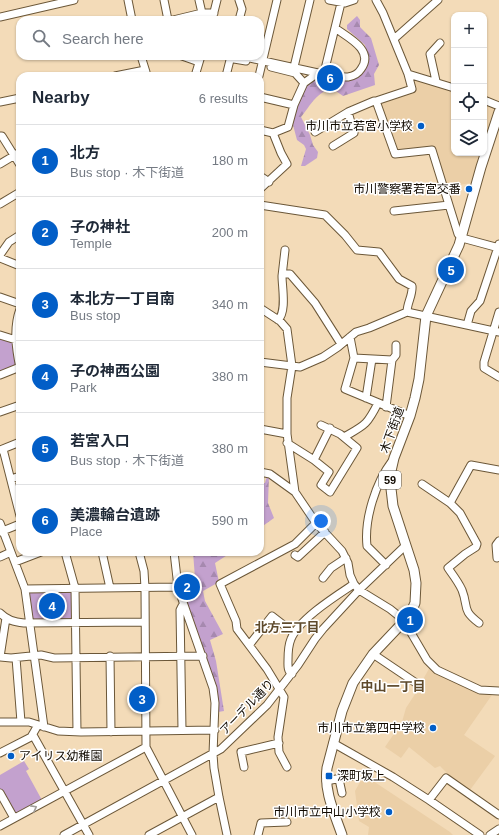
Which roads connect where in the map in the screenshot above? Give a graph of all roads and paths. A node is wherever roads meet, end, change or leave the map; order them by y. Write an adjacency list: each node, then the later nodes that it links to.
1 (74, 0): 21 (street)
2 (128, 0): 16 (street)
3 (164, 0): 17 (street)
4 (199, 0): 15 (street)
5 (218, 0): 14 (street)
6 (238, 0): 20 (street)
7 (277, 0): 25 (street)
8 (310, 0): 32 (street)
9 (329, 0): 13 (street)
10 (354, 0): 13 (street)
11 (376, 0): 23 (street)
12 (438, 0): 23 (street)
13 (341, 3): 22 (street)
14 (214, 12): 15 (street); 19 (street)
15 (202, 14): 18 (street)
16 (131, 16)
17 (167, 16)
18 (192, 16)
19 (213, 16)
20 (240, 16)
21 (0, 17)
22 (335, 28): 37 (street); 37 (street)
23 (394, 39): 38 (street)
24 (440, 43): 39 (street)
25 (264, 54)
26 (142, 60): 33 (street)
27 (200, 60): 34 (street)
28 (230, 60): 35 (street)
29 (243, 60): 31 (street)
30 (255, 60): 31 (street)
31 (262, 62): 32 (street); 36 (street); 40 (street)
32 (294, 67): 37 (street)
33 (145, 72)
34 (196, 72)
35 (227, 72)
36 (260, 72)
37 (321, 73): 40 (street)
38 (408, 74): 39 (street); 44 (street)
39 (436, 82): 41 (street)
40 (304, 83): 47 (street)
41 (451, 87)
42 (264, 98): 47 (street)
43 (16, 99): 46 (street)
44 (376, 101): 49 (street); 64 (street)
45 (487, 101): 48 (street)
46 (0, 102)
47 (294, 105): 53 (street)
48 (499, 106)
49 (348, 112): 52 (street); 55 (street)
50 (499, 112): 68 (main road, 木下街道 / 59)
51 (264, 131): 53 (street)
52 (315, 132)
53 (273, 133): 60 (street)
54 (0, 136): 56 (street)
55 (333, 146)
56 (16, 153)
57 (16, 155): 58 (street)
58 (0, 164)
59 (264, 179): 60 (street)
60 (269, 182): 61 (street)
61 (264, 186)
62 (16, 194): 63 (street)
63 (0, 204)
64 (449, 205): 66 (street); 68 (street)
65 (264, 206): 78 (street)
66 (394, 211)
67 (16, 238): 71 (street)
68 (462, 238): 69 (street); 80 (main road, 木下街道 / 59)
69 (499, 246): 83 (street)
70 (285, 250): 74 (street)
71 (0, 255)
72 (0, 258): 73 (street)
73 (16, 264)
74 (283, 274): 81 (street); 88 (street)
75 (0, 297): 76 (street)
76 (16, 303)
77 (264, 311): 81 (street)
78 (407, 312): 80 (street); 86 (street)
79 (499, 312): 84 (street)
80 (426, 316): 83 (street); 103 (main road, 木下街道 / 59)
81 (278, 320): 94 (street)
82 (16, 325): 87 (street)
83 (467, 325): 84 (street)
84 (496, 331): 97 (street)
85 (0, 335): 87 (street)
86 (350, 337): 88 (street); 90 (street)
87 (16, 340)
88 (341, 344): 94 (street)
89 (396, 345): 92 (street)
90 (354, 358): 91 (street); 98 (street)
91 (372, 359): 92 (street); 98 (street)
92 (392, 360): 101 (street)
93 (264, 362): 94 (street)
94 (292, 366): 107 (street)
95 (16, 369): 96 (street)
96 (0, 375)
97 (499, 377)
98 (366, 398): 99 (street)
99 (378, 403): 101 (street); 108 (street)
100 (16, 406): 102 (street)
101 (386, 406): 103 (street)
102 (0, 412)
103 (410, 416): 112 (main road, 木下街道 / 59)
104 (321, 425): 105 (street)
105 (330, 428): 108 (street); 113 (street)
106 (264, 430): 107 (street)
107 (287, 434): 109 (street)
108 (344, 437): 113 (street)
109 (288, 443): 113 (street); 119 (street)
110 (16, 444): 111 (street)
111 (2, 449): 117 (street)
112 (394, 458): 128 (main road, 木下街道 / 59); 140 (street)
113 (314, 460)
114 (499, 470): 121 (street)
115 (264, 473): 119 (street)
116 (16, 478): 117 (street)
117 (11, 480): 120 (street)
118 (422, 484): 121 (street)
119 (295, 492): 123 (street)
120 (16, 500)
121 (450, 503): 154 (street)
122 (0, 523): 125 (street)
123 (316, 523): 126 (street); 156 (street)
124 (16, 525): 125 (street)
125 (1, 531): 129 (street)
126 (325, 532): 130 (street); 137 (street)
127 (499, 541): 138 (street)
128 (405, 546): 140 (street, アーデル通り); 152 (main road, 木下街道 / 59)
129 (11, 552): 136 (street); 139 (street)
130 (295, 555)
131 (30, 556): 139 (street)
132 (66, 556): 144 (street)
133 (103, 556): 145 (street)
134 (140, 556): 146 (street)
135 (174, 556): 142 (street)
136 (0, 557)
137 (346, 558): 141 (street); 143 (street)
138 (497, 558)
139 (14, 562): 147 (street)
140 (386, 565): 143 (street, アーデル通り)
141 (323, 578)
142 (178, 587): 146 (street); 148 (street)
143 (356, 587): 152 (street); 155 (street); 165 (street, アーデル通り)
144 (75, 588): 145 (street); 147 (street); 150 (street)
145 (110, 588): 146 (street)
146 (145, 588): 151 (street)
147 (25, 589): 153 (street)
148 (184, 605): 161 (street); 162 (street)
149 (3, 616): 153 (street); 164 (street)
150 (76, 622): 151 (street); 153 (street); 163 (street)
151 (145, 622): 160 (street)
152 (404, 622): 157 (main road, 木下街道 / 59); 168 (street)
153 (29, 623): 158 (street)
154 (479, 623)
155 (294, 633): 156 (street); 165 (street)
156 (250, 644): 167 (street)
157 (373, 654): 166 (street); 179 (main road, 木下街道 / 59)
158 (34, 656): 163 (street); 164 (street); 171 (street)
159 (110, 656): 160 (street); 163 (street); 176 (street)
160 (145, 656): 161 (street); 172 (street)
161 (180, 656): 162 (street); 173 (street)
162 (203, 656): 174 (street)
163 (76, 657): 175 (street)
164 (16, 658): 170 (street)
165 (292, 674): 167 (street, アーデル通り)
166 (420, 685)
167 (280, 689): 178 (street); 182 (street, アーデル通り)
168 (499, 691)
169 (0, 722): 170 (street)
170 (21, 722): 171 (street)
171 (41, 726): 175 (street); 177 (street)
172 (146, 730): 173 (street); 176 (street); 180 (street)
173 (182, 730): 174 (street)
174 (215, 730): 182 (street)
175 (77, 732): 176 (street)
176 (110, 732)
177 (33, 735): 181 (street); 189 (street)
178 (278, 743): 183 (street); 184 (street)
179 (334, 743): 188 (main road, 木下街道 / 59); 193 (street)
180 (146, 747): 187 (street); 189 (street)
181 (0, 753)
182 (213, 754): 187 (street, アーデル通り); 192 (street)
183 (287, 767)
184 (244, 768)
185 (352, 776): 186 (street)
186 (339, 779): 188 (street); 191 (street)
187 (164, 781): 195 (street); 198 (street, アーデル通り)
188 (326, 781): 207 (main road, 木下街道 / 59)
189 (64, 791): 196 (street, one-way to 189); 198 (street)
190 (0, 793): 196 (street)
191 (342, 793)
192 (219, 797): 195 (street); 205 (street)
193 (430, 800): 194 (street); 208 (street)
194 (499, 815)
195 (182, 817): 203 (street); 204 (street)
196 (14, 818): 199 (street)
197 (287, 822): 206 (street)
198 (83, 825): 201 (street, アーデル通り); 202 (street)
199 (0, 826)
200 (499, 829): 209 (street)
201 (64, 835)
202 (88, 835)
203 (149, 835)
204 (192, 835)
205 (227, 835)
206 (258, 835)
207 (342, 835)
208 (480, 835)
209 (490, 835)

